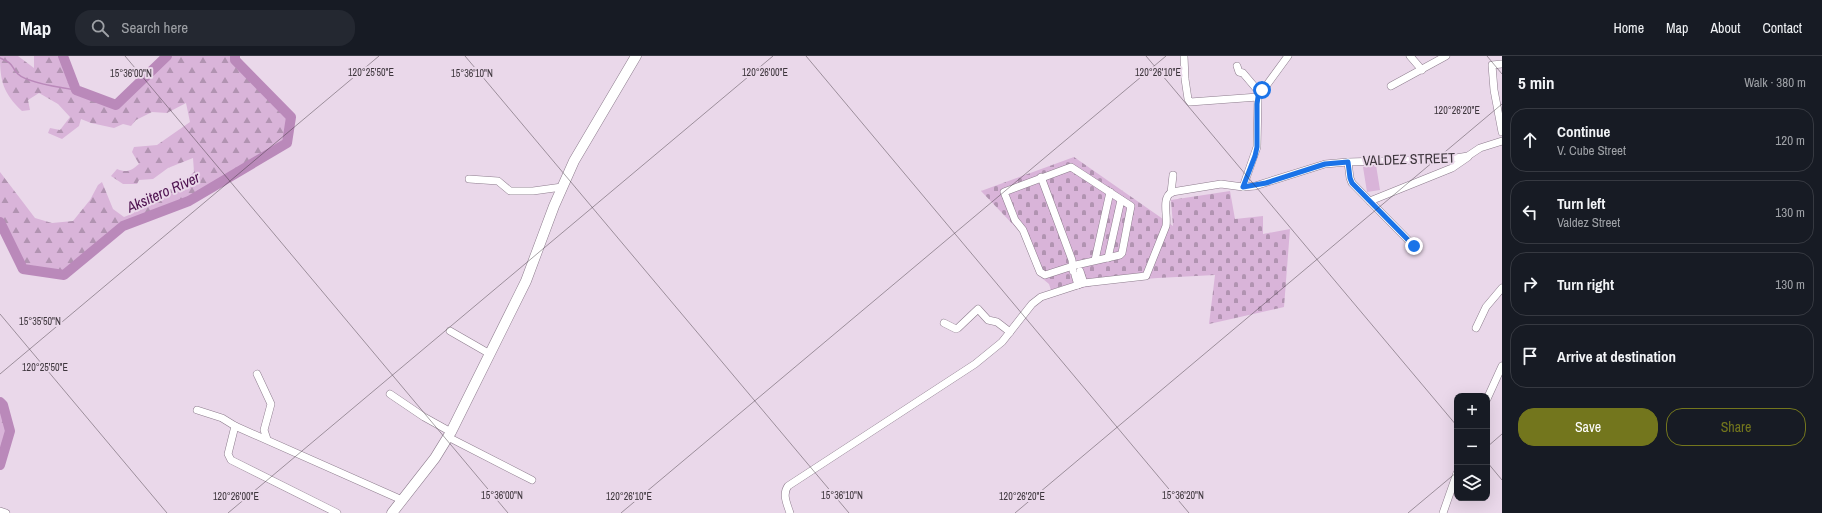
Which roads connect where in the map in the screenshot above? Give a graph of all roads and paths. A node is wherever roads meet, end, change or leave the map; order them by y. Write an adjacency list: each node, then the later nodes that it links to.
1 (636, 56): 22 (street)
2 (1184, 56): 13 (street)
3 (1288, 56): 13 (street)
4 (1410, 56): 10 (street)
5 (1446, 56): 10 (street)
6 (1492, 56): 7 (street)
7 (1492, 64): 8 (street); 12 (street)
8 (1502, 64)
9 (1237, 66): 13 (street)
10 (1422, 70): 11 (street)
11 (1391, 86)
12 (1498, 90): 14 (street)
13 (1259, 95): 21 (street)
14 (1502, 132)
15 (1502, 141): 16 (street, VALDEZ STREET)
16 (1468, 156): 17 (street, VALDEZ STREET); 26 (street)
17 (1348, 162): 21 (street, VALDEZ STREET); 26 (street)
18 (1173, 175): 24 (street)
19 (1041, 177): 23 (street); 30 (street); 30 (street)
20 (469, 179): 22 (street)
21 (1243, 187): 24 (street, VALDEZ STREET)
22 (562, 188): 37 (street)
23 (1110, 192): 25 (street); 29 (street)
24 (1171, 193): 31 (street)
25 (1121, 200): 28 (street); 28 (street)
26 (1370, 200): 27 (street)
27 (1414, 246)
28 (1108, 258): 29 (street)
29 (1095, 260): 30 (street)
30 (1075, 268): 31 (street)
31 (1081, 284): 36 (street)
32 (1502, 288): 34 (street)
33 (944, 323): 36 (street)
34 (1476, 328)
35 (450, 331): 37 (street)
36 (1010, 332): 53 (street)
37 (490, 354): 44 (street)
38 (1502, 366): 40 (street)
39 (256, 374): 45 (street)
40 (1490, 393)
41 (390, 394): 44 (street)
42 (197, 410): 43 (street)
43 (235, 426): 45 (street); 51 (street)
44 (449, 435): 46 (street); 48 (street)
45 (267, 440): 48 (street)
46 (532, 480)
47 (1454, 482): 54 (street)
48 (402, 500): 52 (street)
49 (0, 511): 50 (street)
50 (6, 513)
51 (337, 513)
52 (392, 513)
53 (790, 513)
54 (1443, 513)

